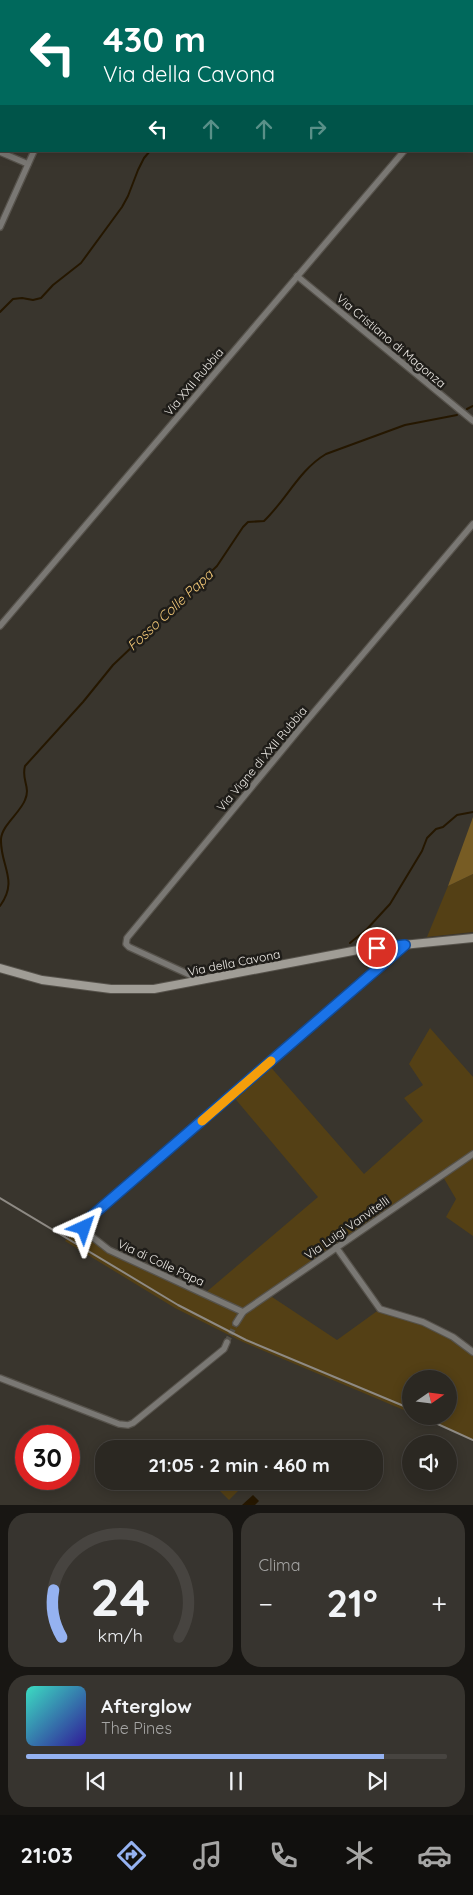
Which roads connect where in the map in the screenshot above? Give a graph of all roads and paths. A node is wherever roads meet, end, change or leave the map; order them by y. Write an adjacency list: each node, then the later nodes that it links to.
1 (0, 152): 4 (street)
2 (34, 152): 4 (street)
3 (403, 152): 8 (street, Via XXII Rubbia)
4 (28, 164): 6 (street)
5 (0, 208): 6 (street)
6 (7, 211): 7 (street)
7 (0, 227)
8 (297, 276): 9 (street, Via Cristiano di Magonza); 11 (street, Via XXII Rubbia)
9 (473, 421)
10 (473, 524): 15 (street, Via Vigne di XXII Rubbia)
11 (0, 626)
12 (473, 938): 13 (main road, Via della Cavona)
13 (405, 945): 15 (main road, Via della Cavona); 18 (street, Via di Colle Papa)
14 (0, 968): 15 (main road, Via della Cavona)
15 (203, 981)
16 (473, 1154): 17 (street, Via Luigi Vanvitelli)
17 (336, 1247): 18 (street, Via Luigi Vanvitelli); 21 (street)
18 (243, 1312): 19 (street, Via Luigi Vanvitelli)
19 (236, 1323)
20 (227, 1342): 22 (street)
21 (473, 1352)
22 (0, 1378)

